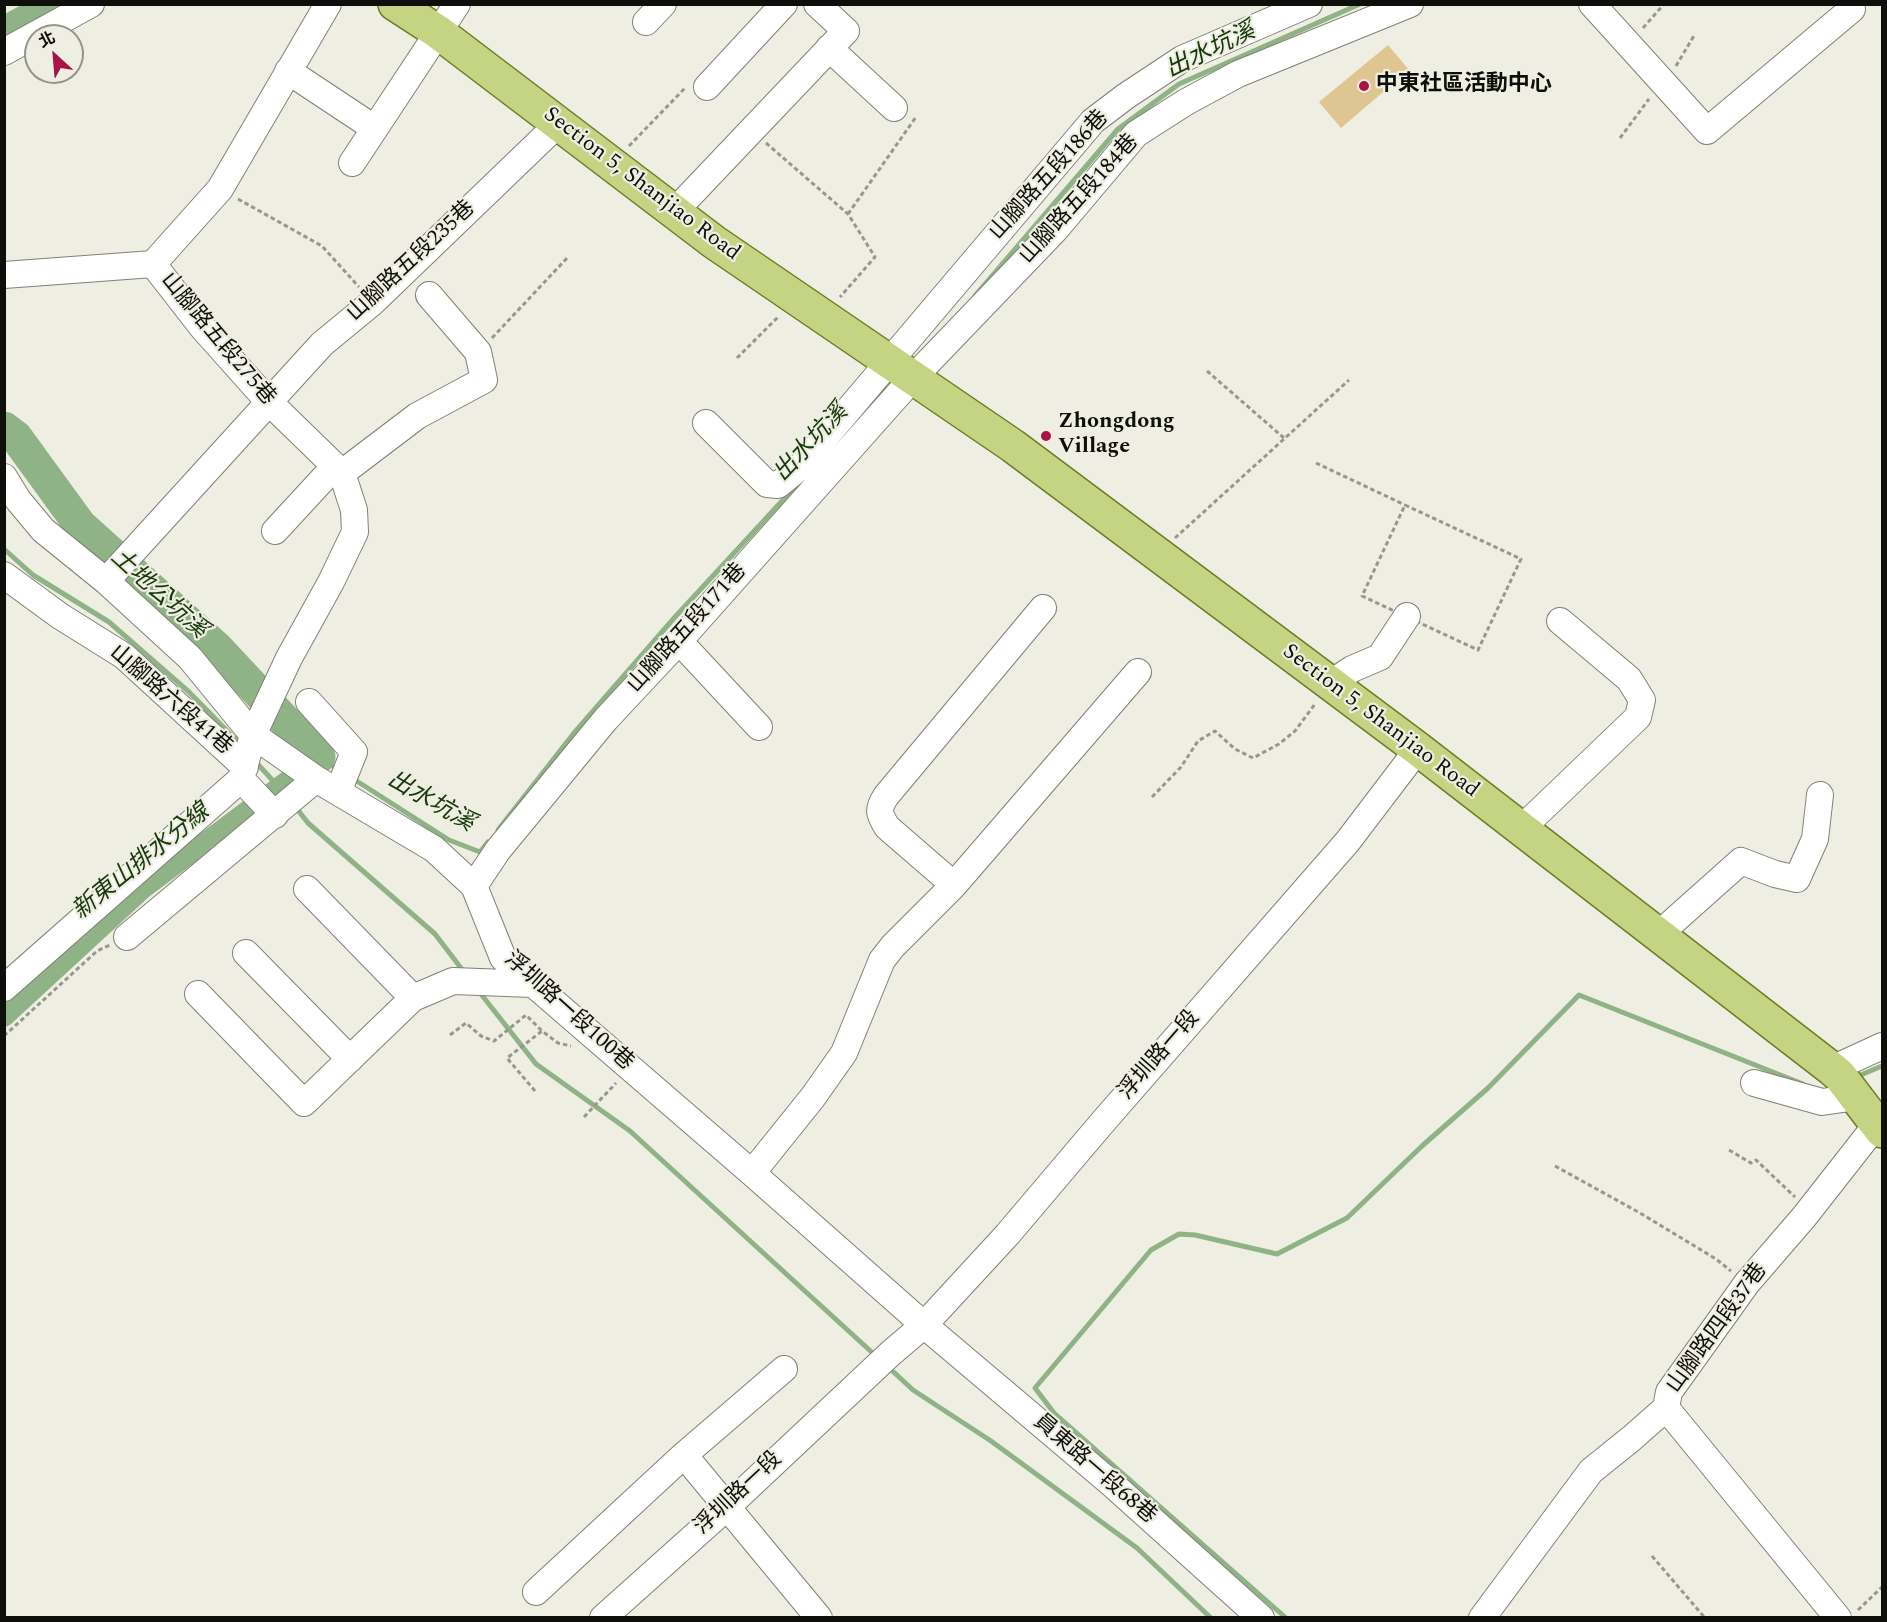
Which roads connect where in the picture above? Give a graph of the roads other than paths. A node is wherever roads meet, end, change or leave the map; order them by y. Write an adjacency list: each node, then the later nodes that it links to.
1 (91, 4): 14 (street)
2 (328, 4): 15 (street, 山腳路五段275巷)
3 (395, 4): 12 (main road, Section 5, Shanjiao Road)
4 (457, 4): 12 (street)
5 (784, 4): 16 (street)
6 (817, 4): 13 (street)
7 (1310, 4): 11 (street, 山腳路五段186巷)
8 (1410, 4): 25 (street, 山腳路五段184巷)
9 (1592, 4): 10 (street)
10 (1852, 9)
11 (1279, 10): 25 (street, 山腳路五段186巷)
12 (438, 32): 19 (main road, Section 5, Shanjiao Road); 20 (street)
13 (829, 48): 17 (street); 21 (street)
14 (4, 52)
15 (288, 71): 18 (street); 22 (street, 山腳路五段275巷)
16 (696, 87)
17 (905, 113)
18 (368, 124)
19 (558, 124): 21 (main road, Section 5, Shanjiao Road); 26 (street, 山腳路五段235巷)
20 (352, 163)
21 (674, 212): 25 (main road, Section 5, Shanjiao Road)
22 (153, 264): 23 (street); 26 (street, 山腳路五段275巷)
23 (4, 275)
24 (429, 295): 28 (street)
25 (901, 370): 27 (street); 36 (street, 山腳路五段171巷); 38 (main road, Section 5, Shanjiao Road)
26 (269, 402): 28 (street, 山腳路五段275巷); 32 (street, 山腳路五段235巷)
27 (706, 423)
28 (338, 469): 30 (street); 40 (street, 山腳路五段275巷)
29 (4, 477): 32 (street, 浮圳路一段100巷)
30 (275, 531)
31 (4, 575): 43 (street, 山腳路六段41巷)
32 (106, 581): 40 (street, 浮圳路一段100巷)
33 (1043, 608): 48 (street)
34 (1407, 616): 38 (street)
35 (1560, 621): 47 (street)
36 (679, 641): 41 (street); 49 (street, 山腳路五段171巷)
37 (1138, 672): 48 (street)
38 (1331, 683): 42 (main road, Section 5, Shanjiao Road)
39 (309, 702): 44 (street)
40 (258, 725): 43 (street); 44 (street, 浮圳路一段100巷)
41 (759, 727)
42 (1418, 749): 47 (main road, Section 5, Shanjiao Road); 64 (street, 浮圳路一段)
43 (243, 773): 46 (street, 山腳路六段41巷); 55 (street)
44 (327, 786): 46 (street); 49 (street, 浮圳路一段100巷)
45 (1820, 795): 51 (street)
46 (275, 815): 52 (street)
47 (1521, 829): 51 (main road, Section 5, Shanjiao Road)
48 (954, 885): 63 (street)
49 (474, 886): 54 (street, 浮圳路一段100巷)
50 (307, 889): 57 (street)
51 (1658, 935): 60 (main road, Section 5, Shanjiao Road)
52 (127, 937)
53 (246, 953): 59 (street)
54 (532, 984): 57 (street); 63 (street, 浮圳路一段100巷)
55 (4, 988)
56 (198, 994): 59 (street)
57 (413, 998): 59 (street)
58 (1882, 1046): 60 (street)
59 (350, 1059)
60 (1843, 1081): 61 (street); 62 (main road, Section 5, Shanjiao Road)
61 (1754, 1083)
62 (1880, 1127): 66 (street, 山腳路四段37巷)
63 (752, 1173): 64 (street, 浮圳路一段100巷)
64 (924, 1325): 68 (street, 浮圳路一段); 72 (street, 員東路一段68巷)
65 (784, 1369): 67 (street)
66 (1666, 1408): 73 (street); 74 (street, 山腳路四段37巷)
67 (684, 1455): 68 (street); 69 (street)
68 (726, 1507): 70 (street, 浮圳路一段); 71 (street)
69 (536, 1592)
70 (603, 1617)
71 (819, 1617)
72 (1261, 1617)
73 (1482, 1617)
74 (1838, 1617)

